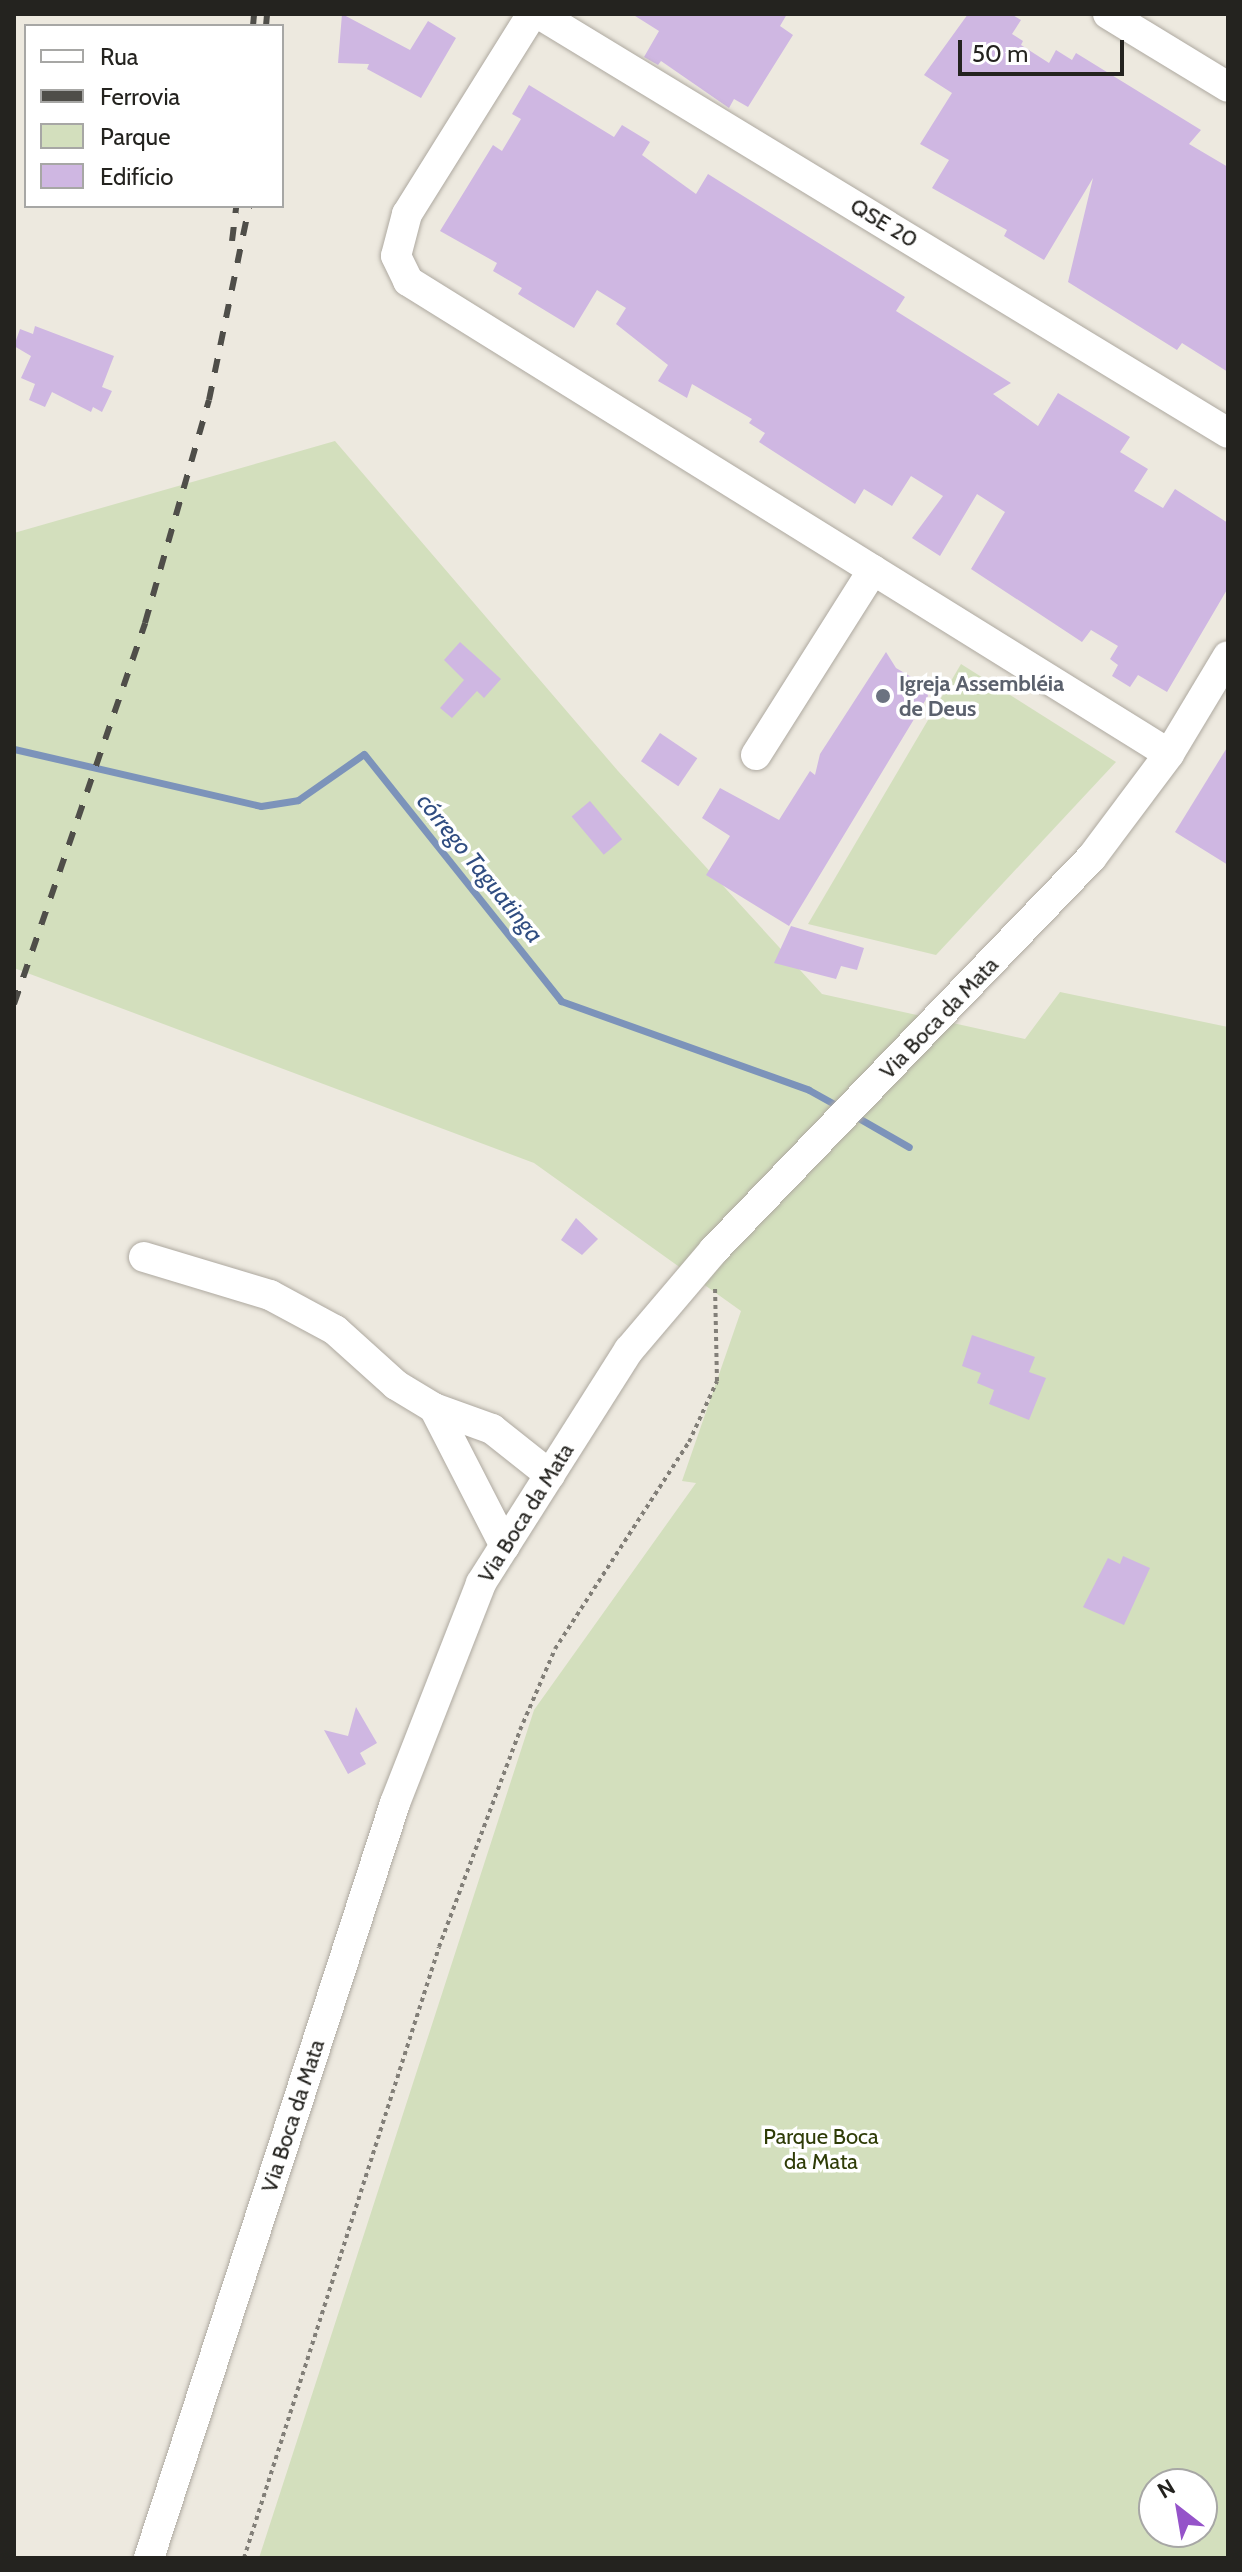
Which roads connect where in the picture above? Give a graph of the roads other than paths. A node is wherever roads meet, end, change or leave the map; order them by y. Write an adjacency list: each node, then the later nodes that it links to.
1 (532, 14): 6 (street)
2 (539, 14): 5 (street, QSE 20)
3 (1108, 14): 4 (street)
4 (1228, 87)
5 (1228, 433)
6 (873, 570): 8 (street); 9 (street)
7 (1228, 656): 8 (street, Via Boca da Mata)
8 (1169, 754): 12 (street, Via Boca da Mata)
9 (756, 755)
10 (144, 1257): 11 (street)
11 (434, 1408): 12 (street); 13 (street)
12 (550, 1475): 13 (street, Via Boca da Mata)
13 (505, 1546): 14 (street, Via Boca da Mata)
14 (149, 2558)

